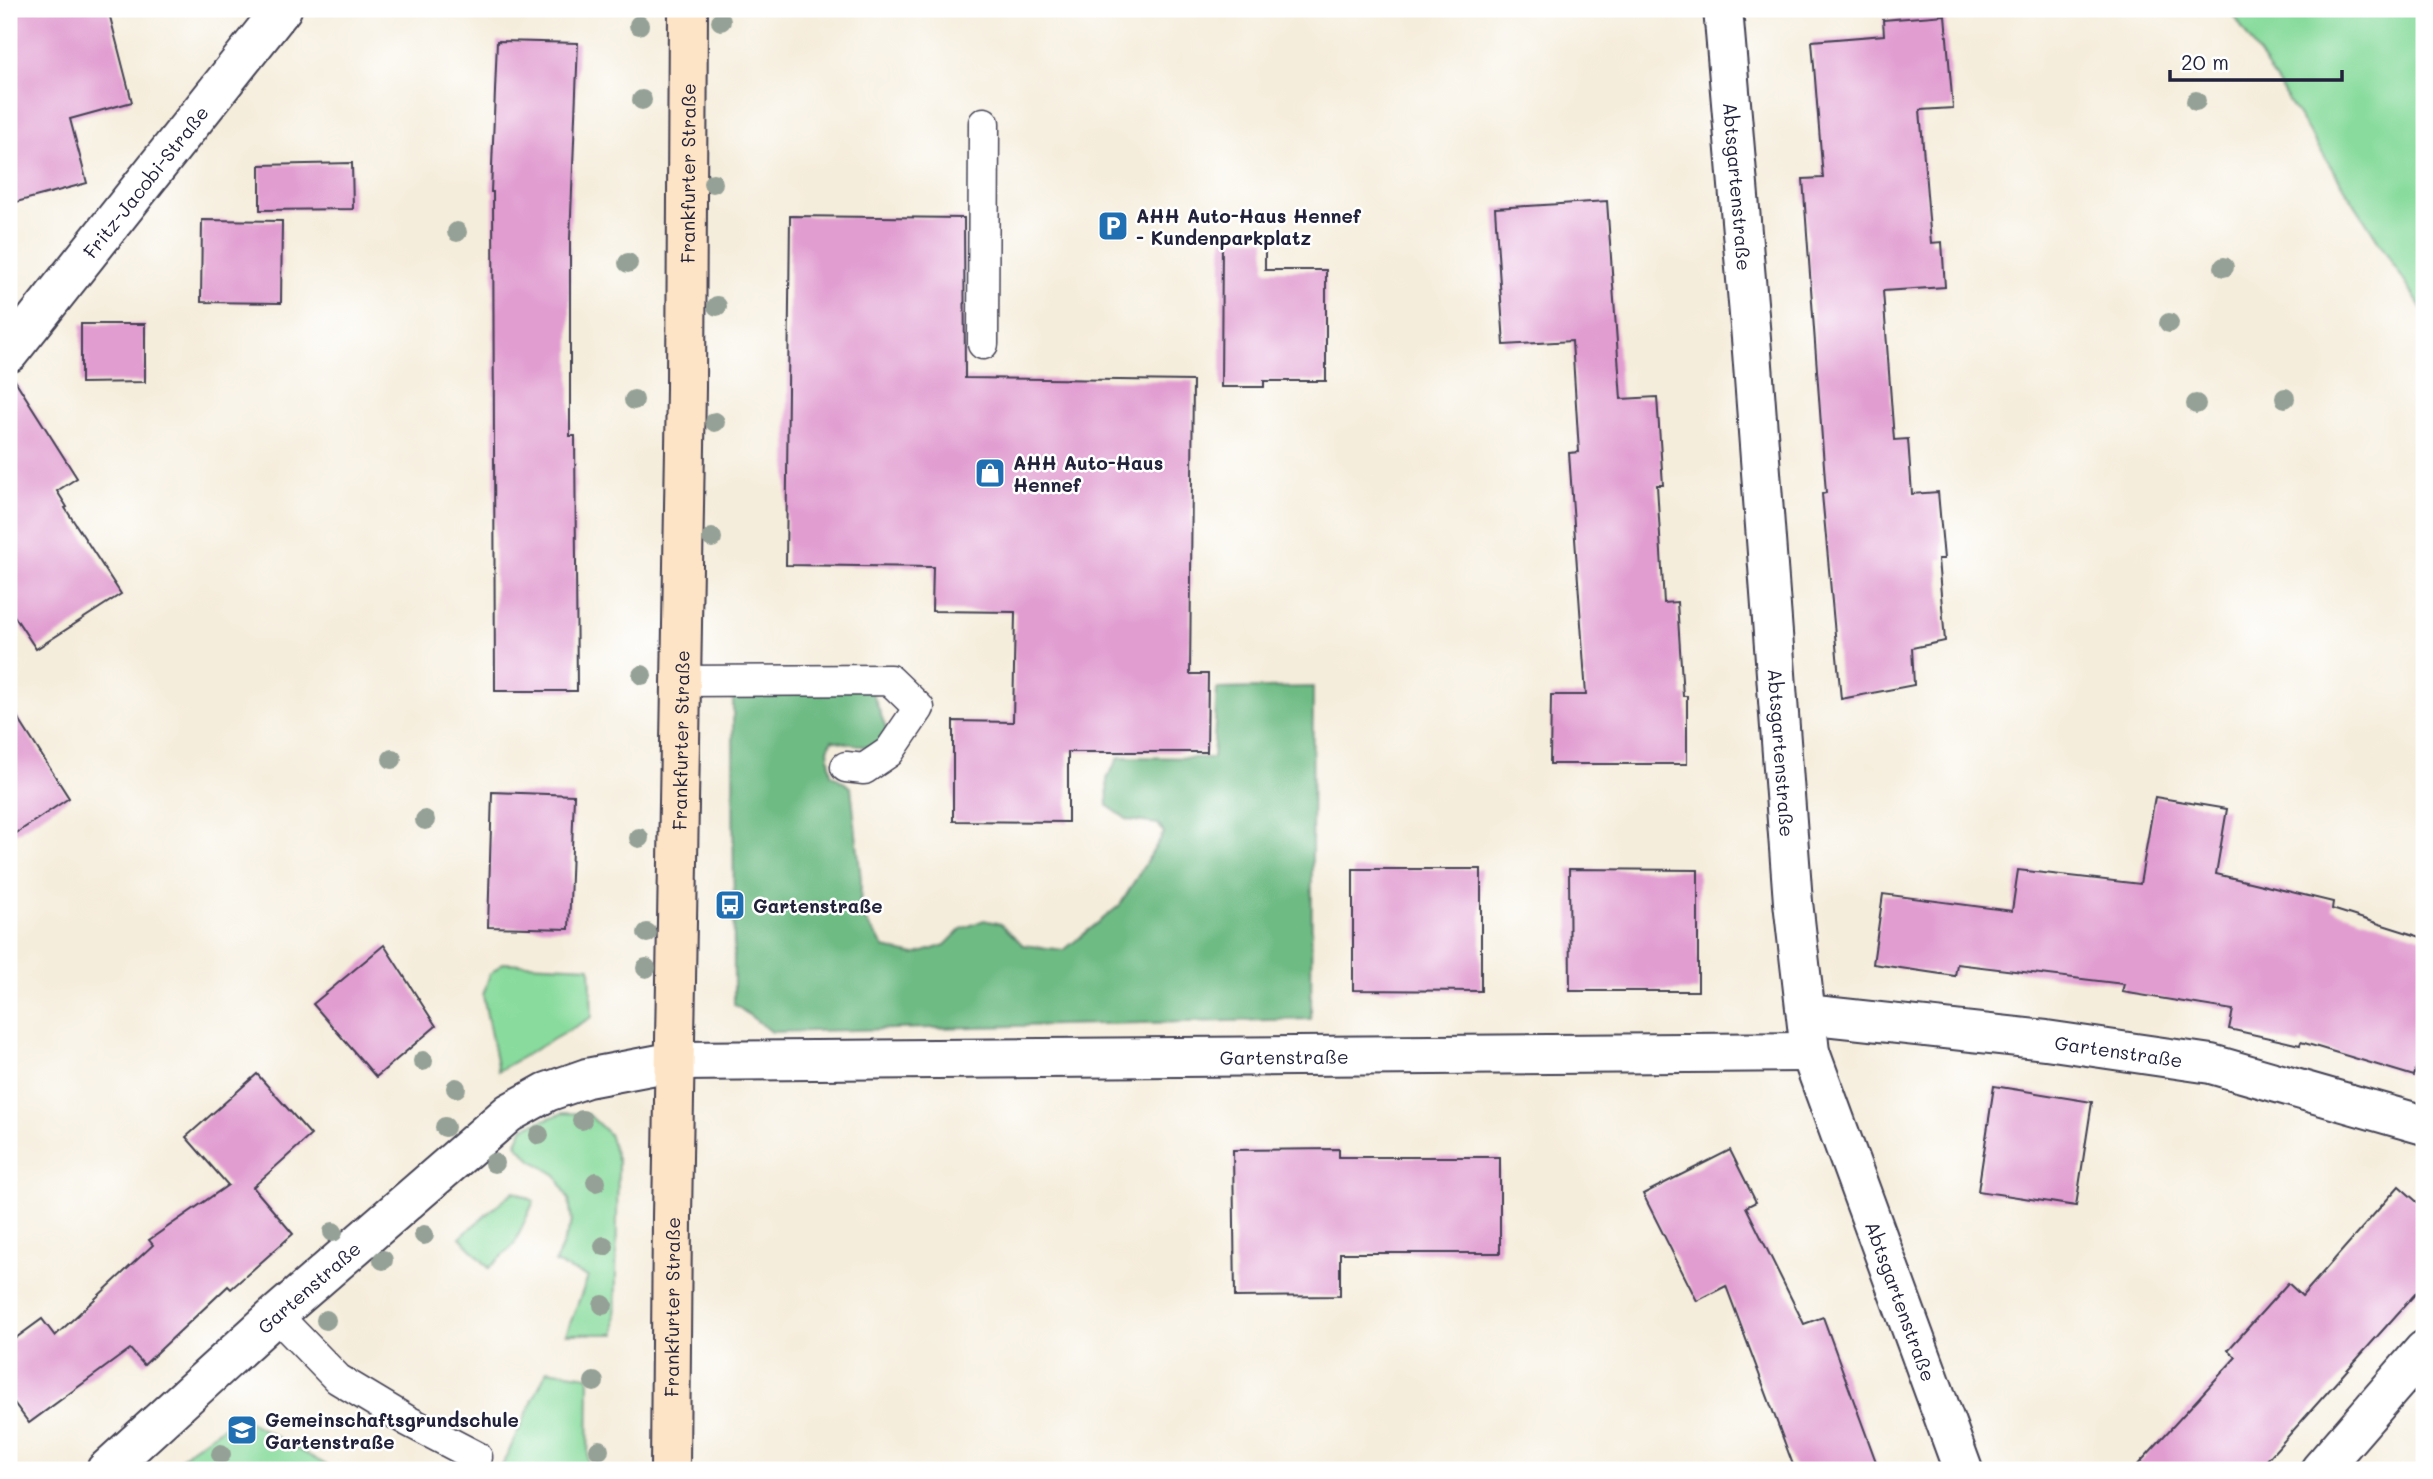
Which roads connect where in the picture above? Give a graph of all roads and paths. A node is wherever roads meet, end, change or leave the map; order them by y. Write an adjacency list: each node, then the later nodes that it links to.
1 (282, 9): 6 (street, Fritz-Jacobi-Straße)
2 (688, 9): 7 (main road, Frankfurter Straße)
3 (1723, 9): 9 (street, Abtsgartenstraße)
4 (984, 123): 5 (lane)
5 (983, 344)
6 (9, 353)
7 (681, 681): 8 (lane); 11 (main road, Frankfurter Straße)
8 (846, 767)
9 (1806, 1014): 10 (street, Abtsgartenstraße); 12 (street, Gartenstraße)
10 (1810, 1052): 11 (street, Gartenstraße); 18 (street, Abtsgartenstraße)
11 (676, 1061): 13 (street, Gartenstraße); 17 (main road, Frankfurter Straße)
12 (2424, 1125)
13 (276, 1315): 15 (lane); 16 (street, Gartenstraße)
14 (2424, 1350): 19 (street)
15 (477, 1457)
16 (106, 1470)
17 (670, 1470)
18 (1963, 1470)
19 (2320, 1470)

